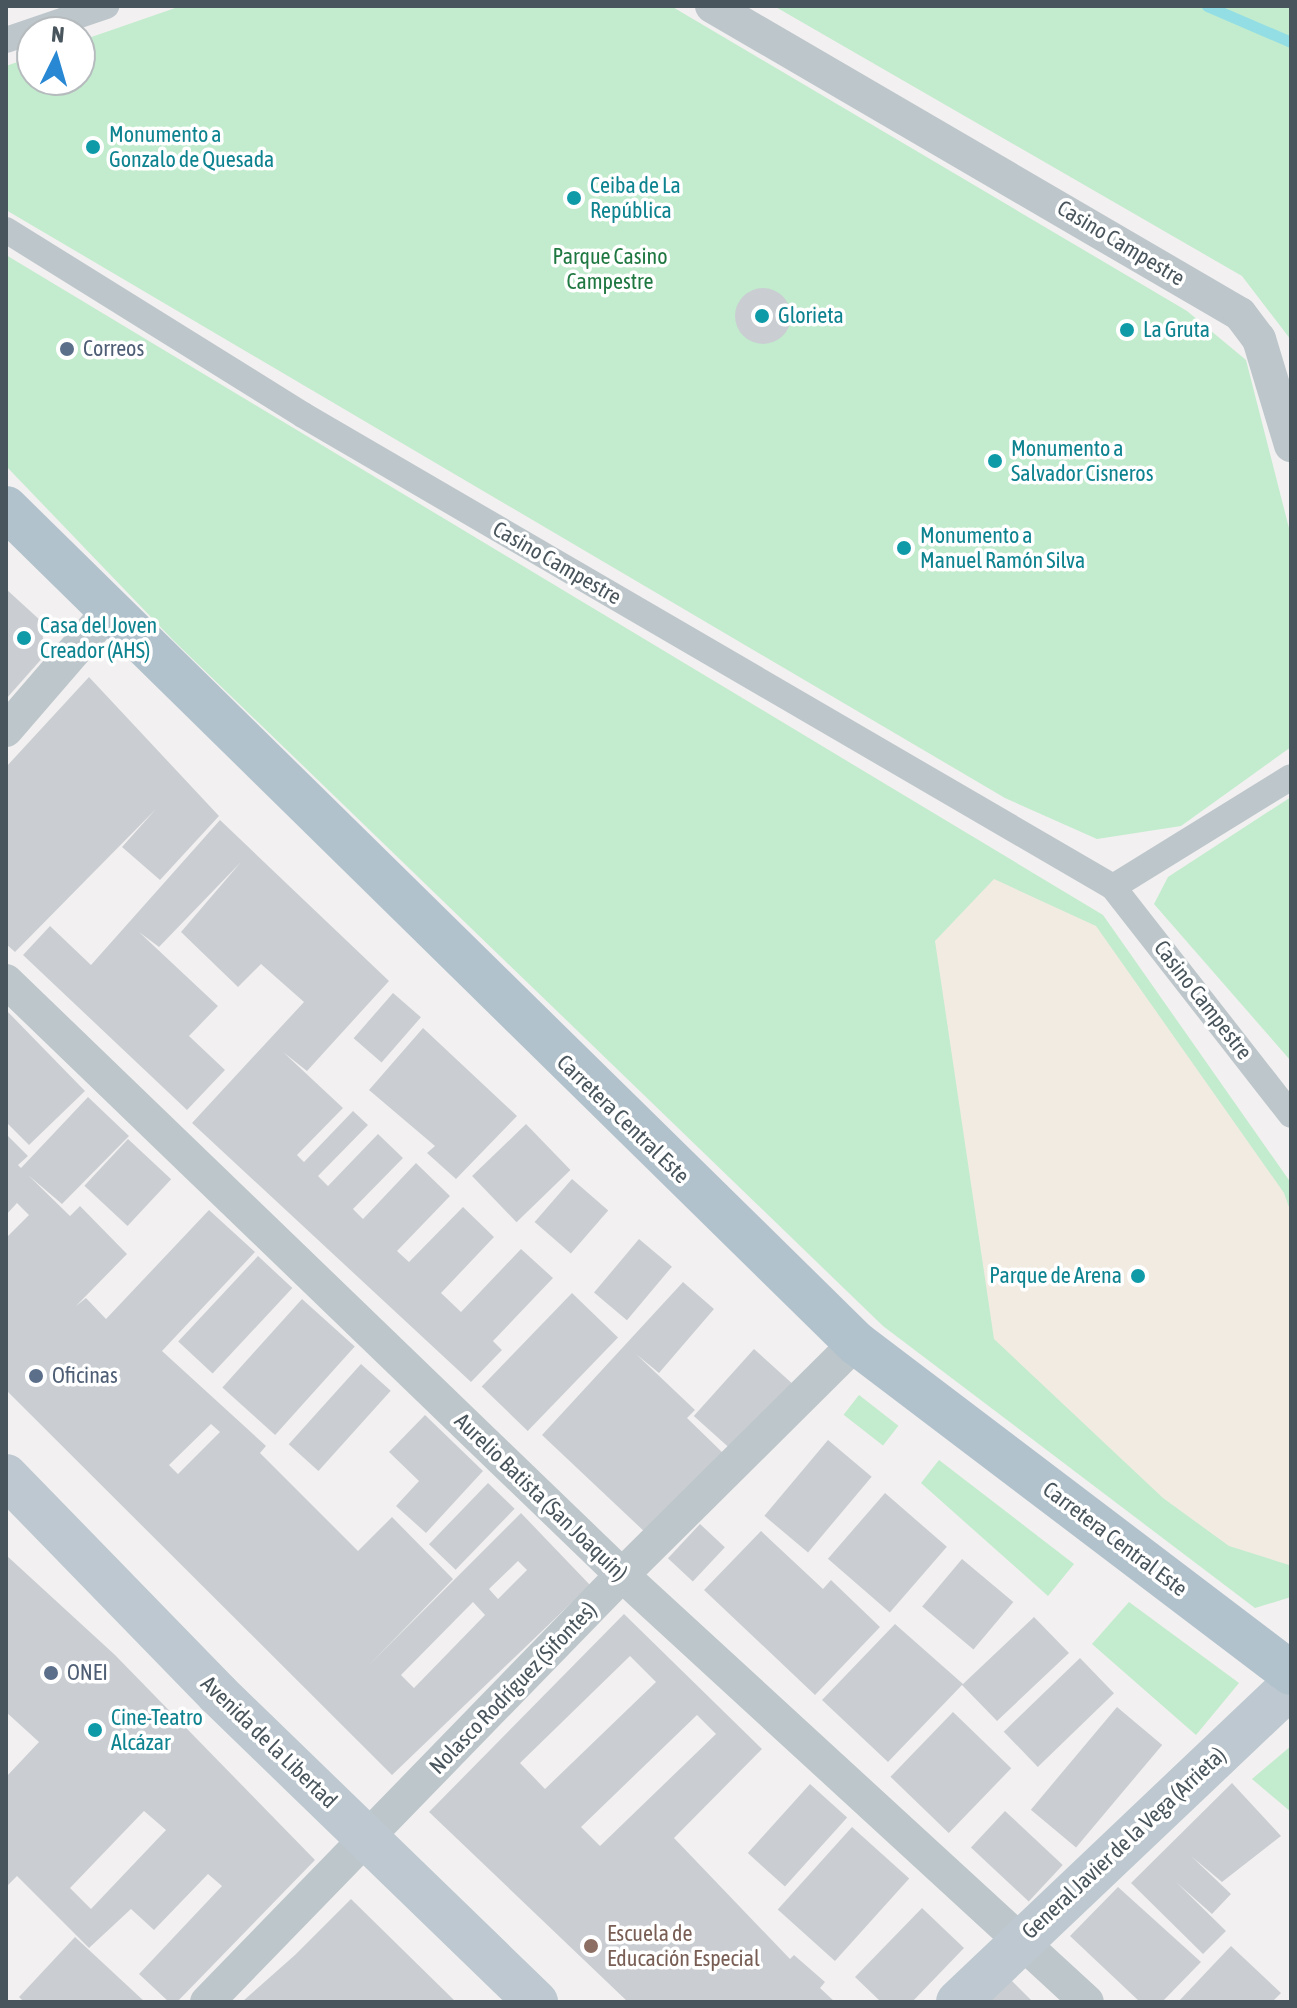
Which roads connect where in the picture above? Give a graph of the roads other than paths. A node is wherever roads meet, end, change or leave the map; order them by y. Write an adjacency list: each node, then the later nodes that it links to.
1 (106, 6): 3 (street)
2 (712, 6): 5 (street, Casino Campestre)
3 (6, 40)
4 (6, 230): 10 (street, Casino Campestre)
5 (1291, 445)
6 (6, 508): 7 (main road, Carretera Central Este)
7 (108, 612): 8 (street); 13 (main road, Carretera Central Este)
8 (6, 730)
9 (1291, 777): 10 (street)
10 (1113, 887): 12 (street, Casino Campestre)
11 (6, 981): 15 (street, Aurelio Batista (San Joaquín))
12 (1291, 1115)
13 (856, 1343): 15 (street, Nolasco Rodríguez (Sifontes)); 16 (main road, Carretera Central Este)
14 (6, 1476): 20 (main road, Avenida de la Libertad)
15 (622, 1575): 20 (street, Nolasco Rodríguez (Sifontes)); 21 (street, Aurelio Batista (San Joaquín))
16 (1231, 1627): 17 (main road); 18 (main road, Carretera Central Este)
17 (1291, 1636)
18 (1291, 1673)
19 (1291, 1686): 21 (main road, General Javier de la Vega (Arrieta))
20 (368, 1838): 22 (street, Nolasco Rodríguez (Sifontes)); 23 (main road, Avenida de la Libertad)
21 (1021, 1940): 24 (main road, General Javier de la Vega (Arrieta)); 25 (street, Aurelio Batista (San Joaquín))
22 (207, 2002)
23 (536, 2002)
24 (958, 2002)
25 (1087, 2002)

